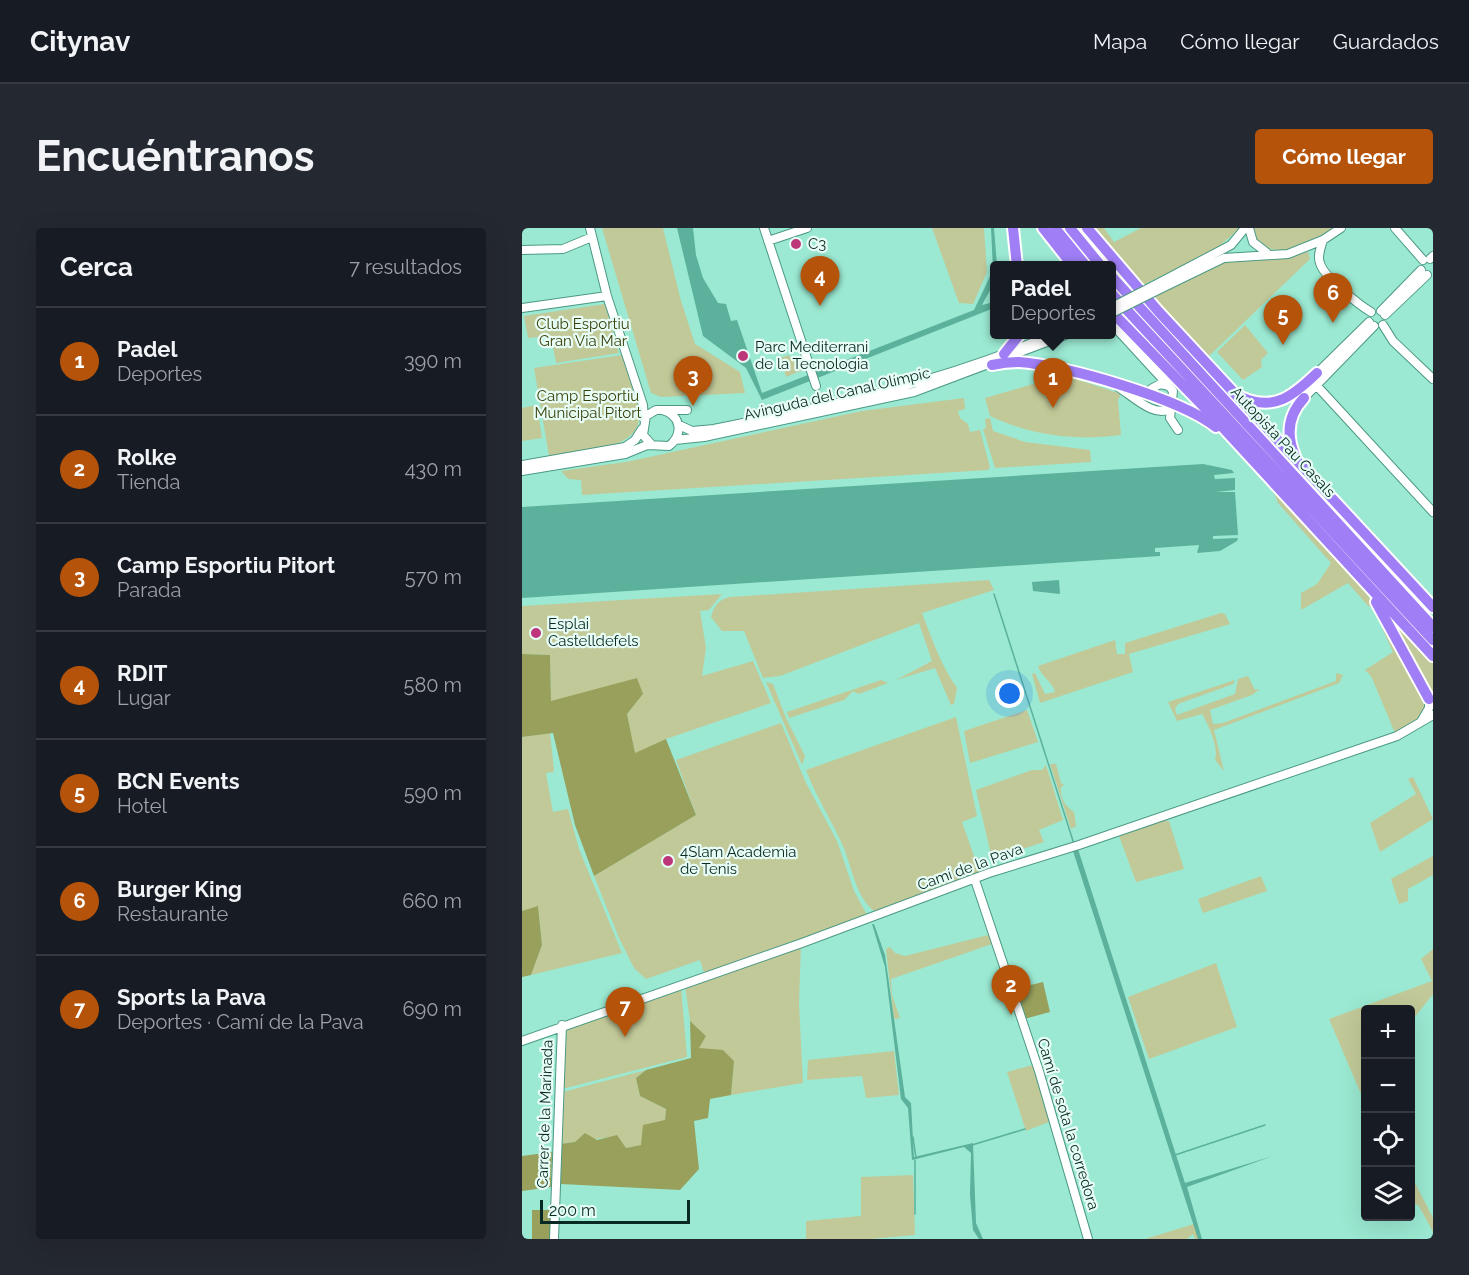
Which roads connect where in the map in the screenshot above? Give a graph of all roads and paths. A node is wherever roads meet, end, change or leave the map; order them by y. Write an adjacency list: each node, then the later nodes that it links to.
1 (764, 228): 13 (street)
2 (807, 228): 13 (street)
3 (1013, 228): 17 (highway)
4 (1043, 228): 18 (highway)
5 (1055, 228): 19 (highway)
6 (1070, 228): 20 (highway)
7 (1247, 228): 15 (street); 25 (street)
8 (1341, 228): 12 (street)
9 (1395, 228): 16 (street)
10 (1089, 229): 22 (highway)
11 (591, 232): 14 (street); 26 (street)
12 (1323, 240): 15 (street); 31 (street)
13 (768, 241): 44 (street)
14 (522, 250)
15 (1268, 254): 25 (street)
16 (1430, 259): 23 (street)
17 (1016, 261)
18 (1069, 261)
19 (1082, 261)
20 (1097, 261)
21 (1116, 261): 47 (highway)
22 (1116, 261)
23 (1427, 273): 32 (street)
24 (1116, 281): 68 (highway, Autopista Pau Casals)
25 (1153, 289): 28 (street, bridge); 30 (street, bridge)
26 (607, 296): 29 (street); 51 (street)
27 (1116, 298): 68 (highway, Autopista Pau Casals)
28 (1116, 305)
29 (522, 308)
30 (1116, 311)
31 (1371, 312): 32 (street); 34 (street)
32 (1383, 313): 34 (street)
33 (1116, 317): 59 (highway)
34 (1375, 324): 42 (street); 43 (street); 46 (street)
35 (1116, 329): 40 (street)
36 (1016, 339): 39 (highway)
37 (1041, 339): 39 (street, Avinguda del Canal Olímpic)
38 (1056, 339): 41 (street, Avinguda del Canal Olímpic)
39 (1004, 354): 55 (street, Avinguda del Canal Olímpic)
40 (1142, 358): 45 (street); 50 (street)
41 (992, 365): 50 (highway); 57 (street, Avinguda del Canal Olímpic)
42 (1317, 373): 46 (street); 47 (highway)
43 (1433, 379)
44 (816, 384)
45 (1169, 386): 50 (street); 52 (street)
46 (1317, 386): 48 (street); 49 (street)
47 (1235, 394): 60 (highway)
48 (1304, 398): 49 (street); 60 (highway)
49 (1328, 398): 64 (street)
50 (1150, 400): 52 (highway); 52 (street); 52 (street)
51 (643, 405): 53 (street); 54 (street)
52 (1172, 405): 59 (highway)
53 (658, 410): 54 (street); 55 (street); 55 (street)
54 (644, 419): 56 (street)
55 (678, 422): 57 (street)
56 (642, 429): 58 (street); 61 (street)
57 (675, 440): 58 (street)
58 (653, 446): 62 (street)
59 (1243, 450): 66 (highway)
60 (1296, 459): 67 (highway)
61 (522, 465)
62 (522, 471)
63 (1433, 499): 64 (street)
64 (1426, 506): 65 (street)
65 (1433, 512)
66 (1363, 581): 69 (highway); 70 (highway)
67 (1433, 606)
68 (1432, 636)
69 (1433, 656)
70 (1431, 702): 71 (street)
71 (1428, 718): 72 (street, Camí de la Pava)
72 (975, 880): 73 (street, Camí de la Pava); 76 (street, Camí de sota la corredora)
73 (562, 1025): 74 (street, Camí de la Pava); 75 (street, Carrer de la Marinada)
74 (522, 1041)
75 (554, 1239)
76 (1088, 1239)

